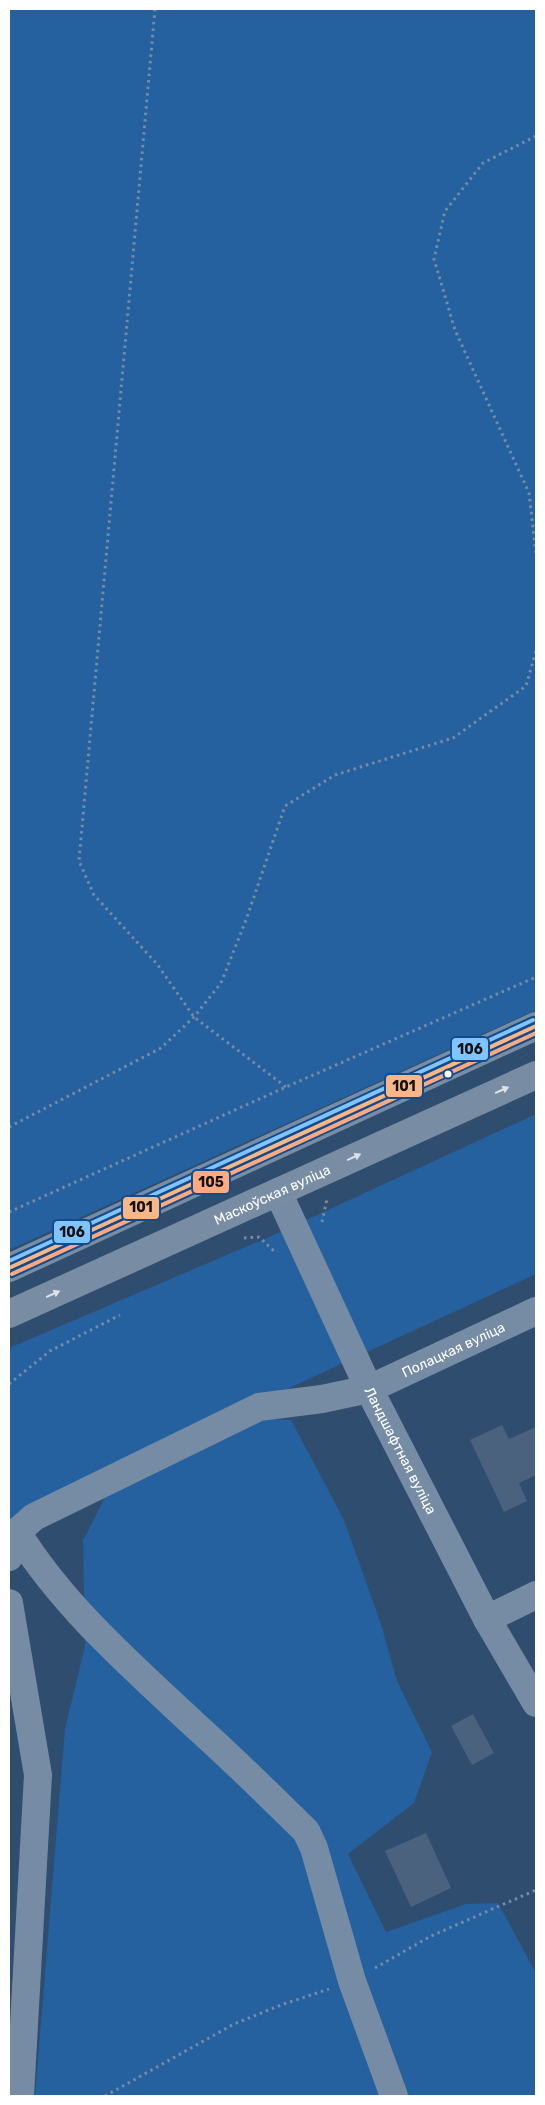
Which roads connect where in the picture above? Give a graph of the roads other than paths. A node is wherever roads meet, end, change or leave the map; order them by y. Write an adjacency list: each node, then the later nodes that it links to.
1 (536, 1026): 3 (highway)
2 (536, 1075): 4 (highway, Маскоўская вуліца, one-way to 2)
3 (260, 1153): 4 (highway); 5 (highway)
4 (278, 1192): 7 (highway, Маскоўская вуліца, one-way to 4); 8 (street, Ландшафтная вуліца)
5 (9, 1268)
6 (536, 1311): 8 (street, Полацкая вуліца)
7 (9, 1314)
8 (369, 1388): 9 (street, Полацкая вуліца); 12 (street, Ландшафтная вуліца)
9 (12, 1541): 15 (street)
10 (536, 1595): 12 (street)
11 (9, 1603): 14 (street)
12 (488, 1618): 13 (street, Ландшафтная вуліца)
13 (536, 1703)
14 (20, 2096)
15 (394, 2096)

